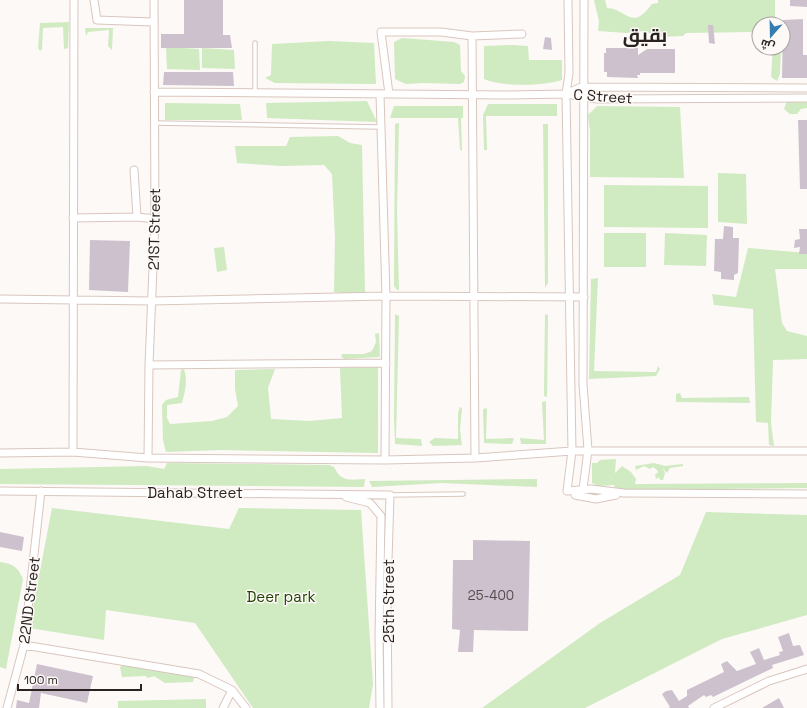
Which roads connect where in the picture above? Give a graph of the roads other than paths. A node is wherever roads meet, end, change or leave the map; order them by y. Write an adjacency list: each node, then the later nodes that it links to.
1 (74, 0): 24 (street)
2 (94, 0): 6 (street)
3 (154, 0): 6 (street, 21ST Street)
4 (568, 0): 16 (street)
5 (584, 0): 10 (street)
6 (153, 22): 12 (street, 21ST Street)
7 (522, 34): 8 (street)
8 (472, 36): 15 (street); 17 (street)
9 (255, 43): 13 (lane)
10 (584, 87): 11 (street, C Street); 16 (street, C Street); 18 (street)
11 (807, 88)
12 (154, 92): 13 (street); 20 (street, 21ST Street)
13 (255, 93): 14 (street)
14 (380, 94): 15 (street); 21 (street)
15 (389, 94): 17 (street)
16 (566, 94): 17 (street); 18 (street, C Street); 29 (street)
17 (473, 95): 28 (street)
18 (585, 97): 19 (street, C Street); 27 (street)
19 (807, 98)
20 (155, 123): 21 (lane); 25 (street, 21ST Street)
21 (380, 127): 26 (street)
22 (134, 170): 23 (street)
23 (137, 217): 24 (street); 25 (street)
24 (73, 218): 31 (street)
25 (154, 219): 32 (street, 21ST Street)
26 (386, 296): 28 (street); 32 (street); 33 (street)
27 (584, 296): 29 (street); 36 (street)
28 (475, 297): 29 (street); 43 (street)
29 (571, 297): 35 (street)
30 (0, 299): 31 (street)
31 (73, 299): 32 (street); 40 (street)
32 (152, 301): 34 (street, 21ST Street)
33 (386, 363): 34 (street); 44 (street)
34 (149, 365): 42 (street, 21ST Street)
35 (571, 384): 36 (street); 37 (street)
36 (584, 384): 38 (street)
37 (572, 451): 38 (street); 43 (street); 47 (street)
38 (587, 451): 39 (street); 47 (street)
39 (807, 451)
40 (73, 452): 41 (street); 42 (street)
41 (0, 453)
42 (148, 458): 44 (street)
43 (475, 458): 44 (street)
44 (386, 460)
45 (0, 491): 46 (street, Dahab Street)
46 (41, 491): 48 (street, Dahab Street); 52 (street, 22ND Street)
47 (580, 493): 50 (street)
48 (336, 494): 51 (street, Dahab Street); 58 (street, 25th Street)
49 (463, 494): 51 (lane)
50 (807, 494)
51 (390, 495): 59 (street, 25th Street)
52 (24, 645): 54 (street); 55 (street, 22ND Street)
53 (807, 669): 60 (street)
54 (232, 690): 56 (street); 57 (street)
55 (7, 708)
56 (223, 708)
57 (246, 708)
58 (380, 708)
59 (388, 708)
60 (714, 708)

